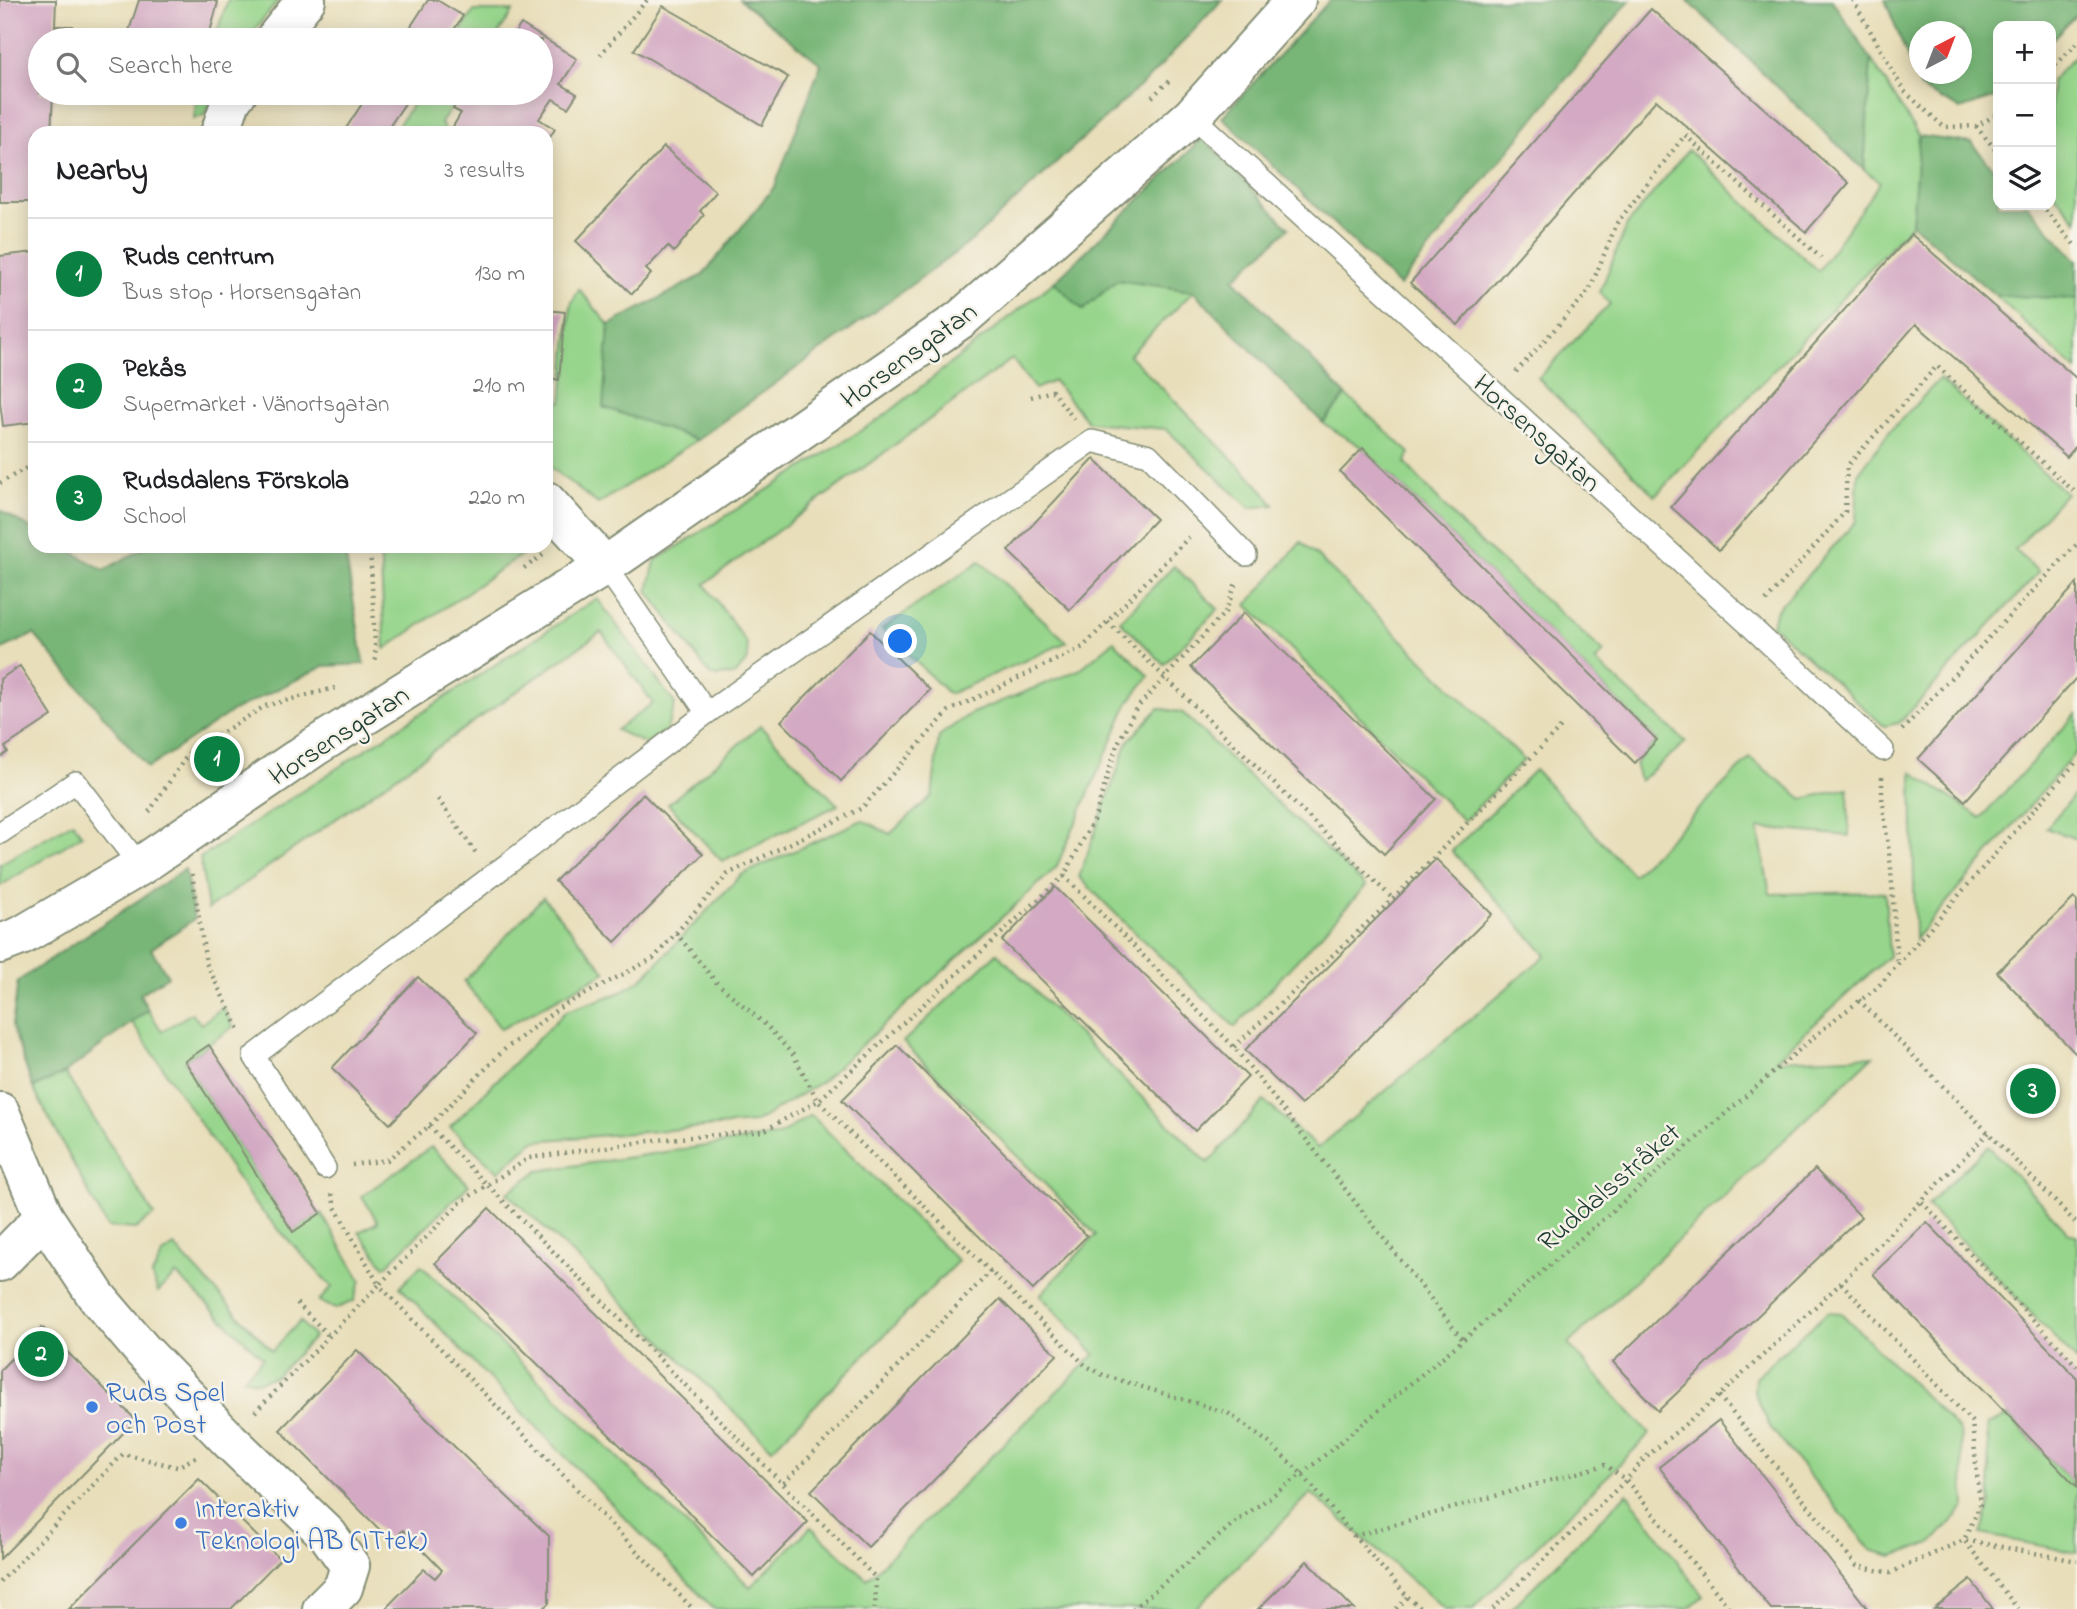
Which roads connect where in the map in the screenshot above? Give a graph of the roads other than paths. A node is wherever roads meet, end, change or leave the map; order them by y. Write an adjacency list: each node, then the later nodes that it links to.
1 (306, 0): 3 (street)
2 (1296, 0): 5 (street, Horsensgatan)
3 (284, 28)
4 (230, 105): 6 (street)
5 (1192, 116): 9 (street, Horsensgatan); 11 (lane, Horsensgatan)
6 (222, 126)
7 (553, 508): 9 (street)
8 (1246, 555): 10 (lane)
9 (605, 566): 10 (lane); 13 (street, Horsensgatan)
10 (707, 713): 16 (lane)
11 (1883, 750)
12 (0, 833): 13 (lane)
13 (140, 866): 14 (street, Horsensgatan)
14 (0, 944)
15 (0, 1112): 17 (street)
16 (325, 1168)
17 (44, 1217): 18 (street); 19 (street)
18 (0, 1262)
19 (322, 1609)

